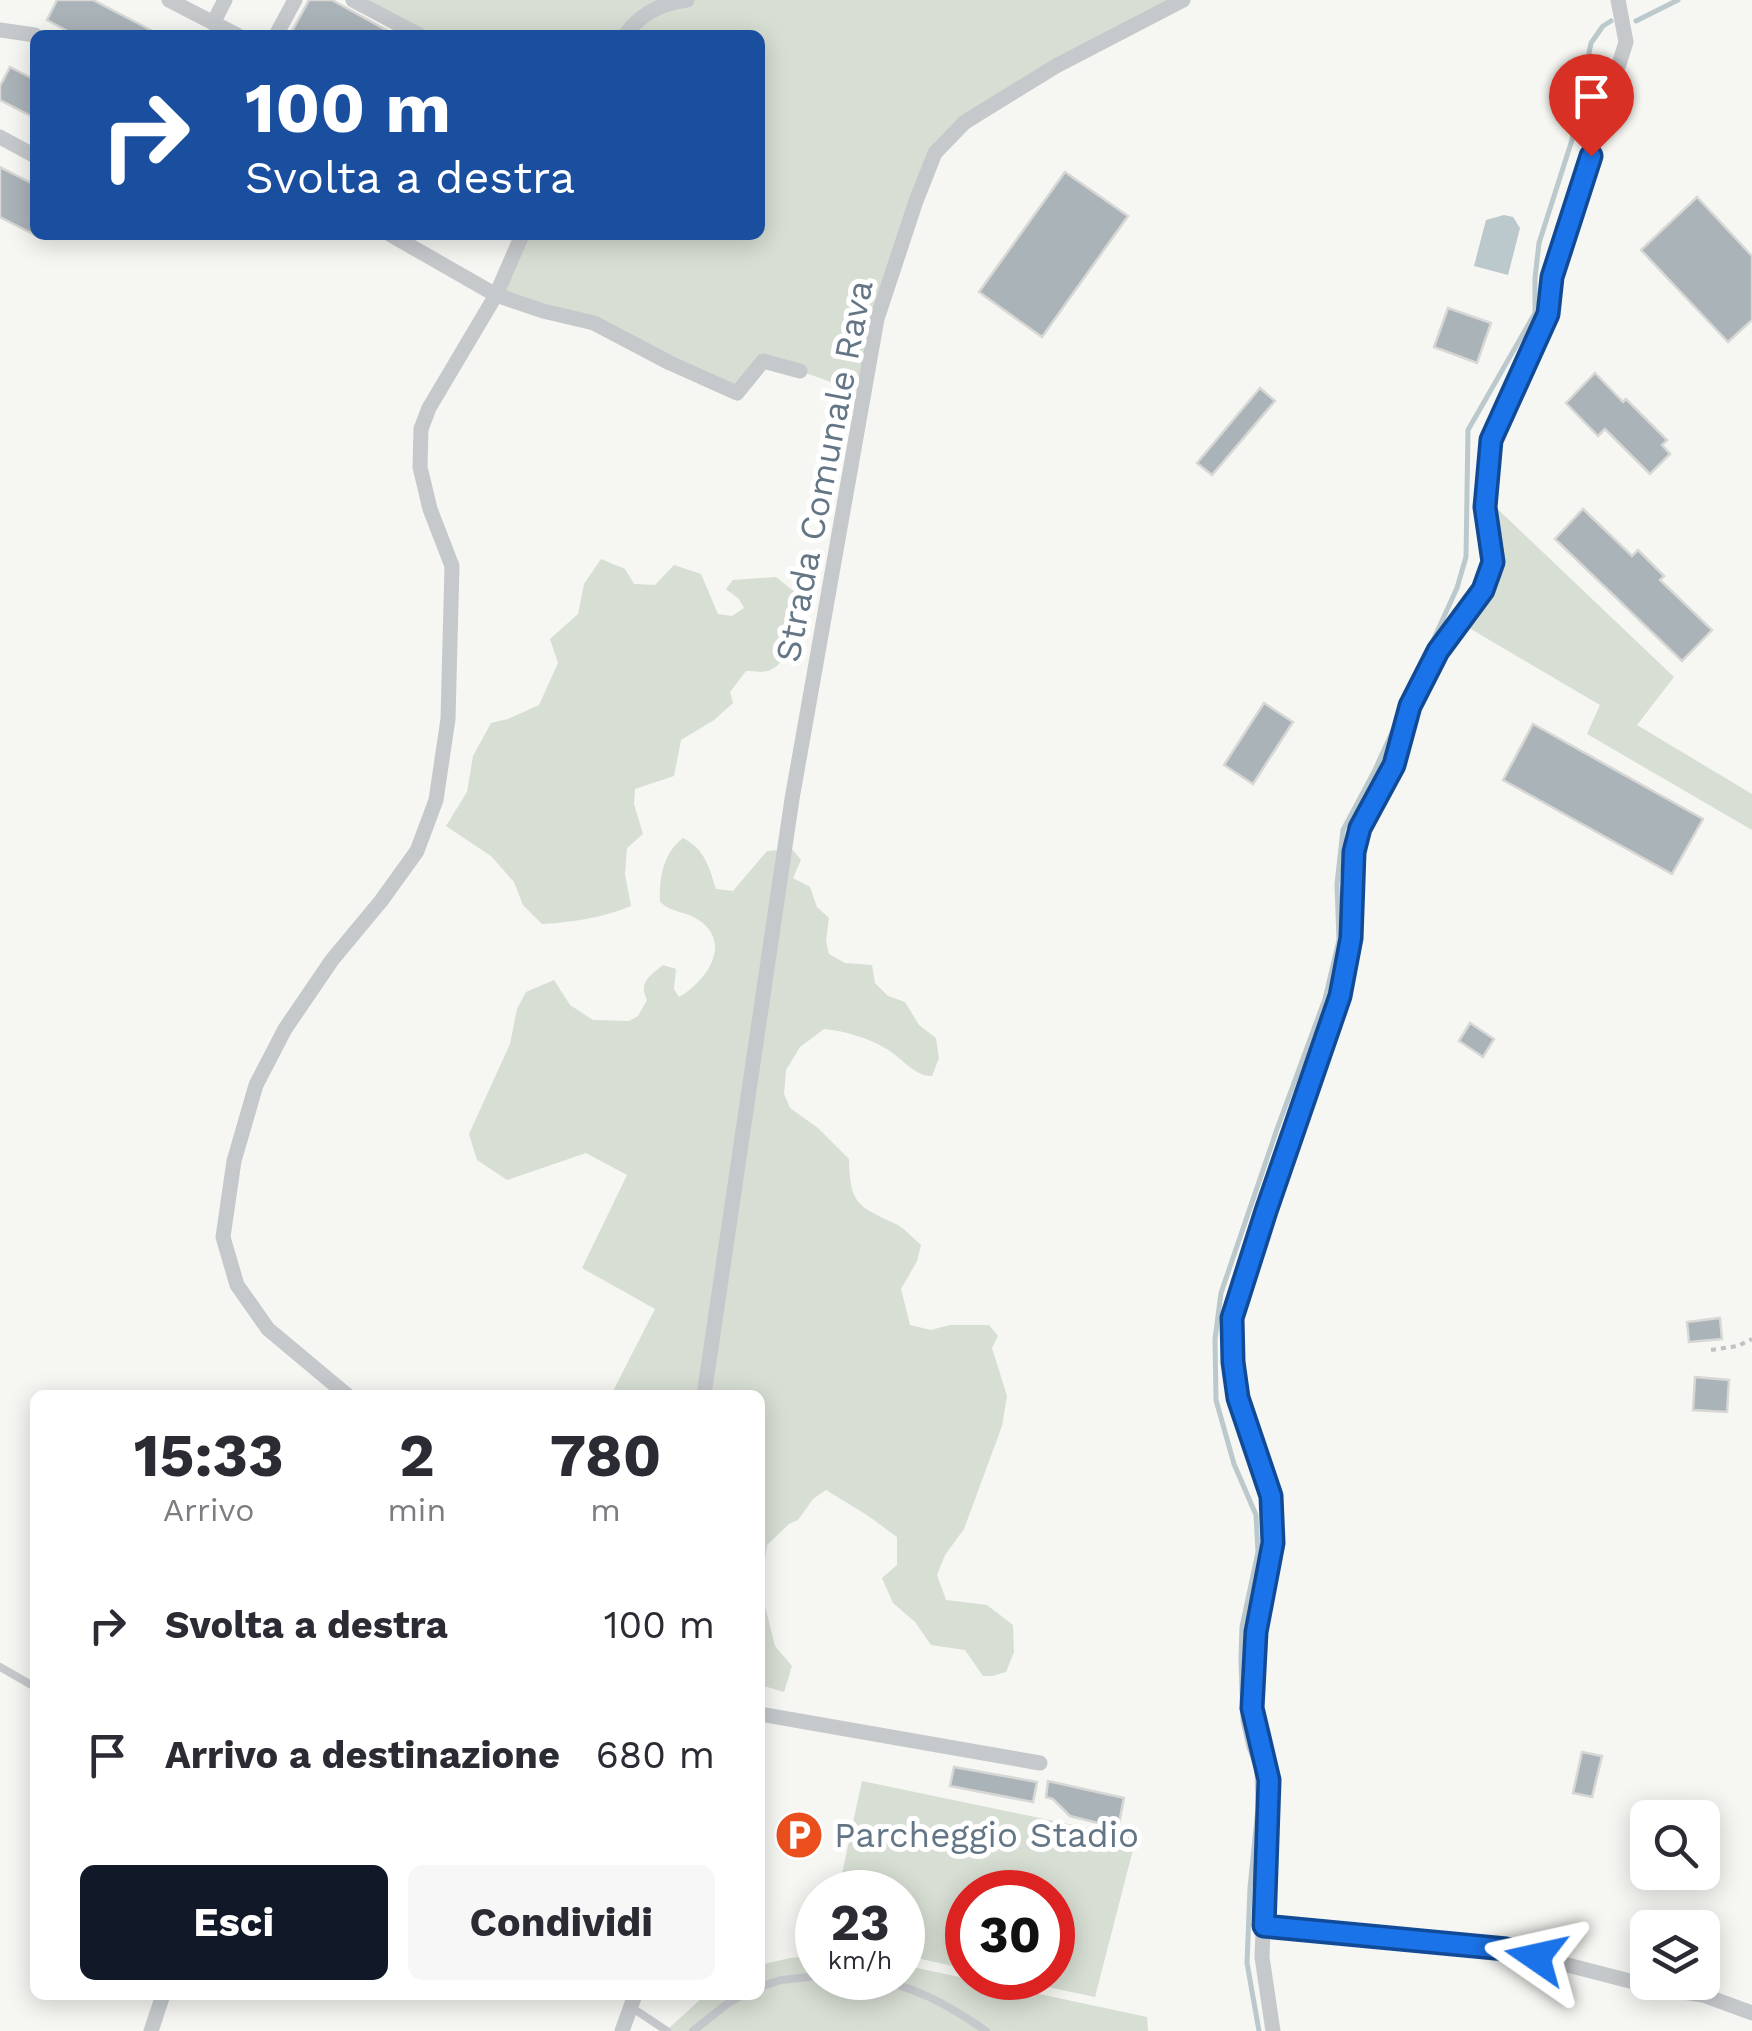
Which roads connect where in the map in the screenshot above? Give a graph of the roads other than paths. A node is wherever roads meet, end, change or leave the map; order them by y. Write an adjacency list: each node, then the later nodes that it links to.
1 (169, 0): 8 (street)
2 (224, 0): 8 (street)
3 (294, 0): 11 (street)
4 (687, 0): 13 (street)
5 (1184, 0): 22 (street, Strada Comunale Rava)
6 (1618, 0): 27 (street)
7 (364, 3): 12 (street)
8 (213, 22): 10 (street)
9 (0, 30): 14 (street)
10 (228, 30)
11 (279, 30)
12 (410, 30)
13 (629, 30)
14 (30, 34)
15 (0, 137): 16 (street)
16 (30, 153)
17 (400, 240): 19 (street)
18 (520, 240): 19 (street)
19 (496, 295): 20 (street); 21 (street)
20 (800, 370)
21 (341, 1390)
22 (705, 1390)
23 (0, 1667): 24 (lane)
24 (30, 1684)
25 (765, 1715): 26 (street)
26 (1040, 1763)
27 (1264, 1926): 34 (street); 40 (street)
28 (795, 1978): 29 (lane)
29 (765, 1985)
30 (925, 1995): 39 (lane)
31 (161, 2000): 35 (street)
32 (734, 2000): 38 (lane)
33 (633, 2001): 36 (street); 37 (lane)
34 (1752, 2013)
35 (151, 2031)
36 (622, 2031)
37 (667, 2031)
38 (694, 2031)
39 (986, 2031)
40 (1273, 2031)

